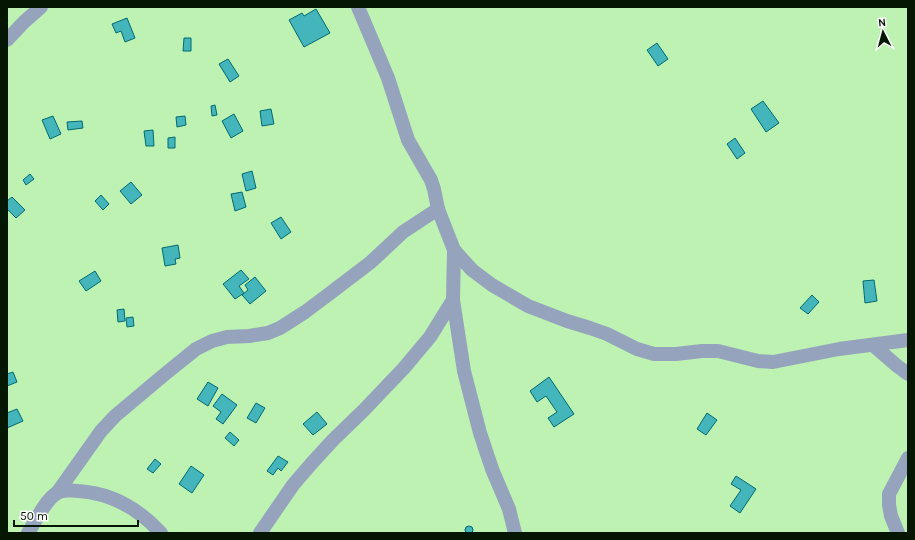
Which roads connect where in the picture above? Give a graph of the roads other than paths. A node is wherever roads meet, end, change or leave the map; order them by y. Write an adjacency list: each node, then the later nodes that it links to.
1 (41, 7): 3 (street)
2 (358, 7): 4 (street)
3 (7, 40)
4 (438, 209): 5 (street); 11 (street)
5 (454, 250): 6 (street); 8 (street)
6 (453, 300): 14 (street); 15 (street)
7 (908, 340): 8 (street)
8 (873, 345): 9 (street)
9 (908, 374)
10 (908, 458): 16 (street)
11 (57, 493): 12 (street); 13 (street)
12 (28, 533)
13 (161, 533)
14 (260, 533)
15 (515, 533)
16 (898, 533)

